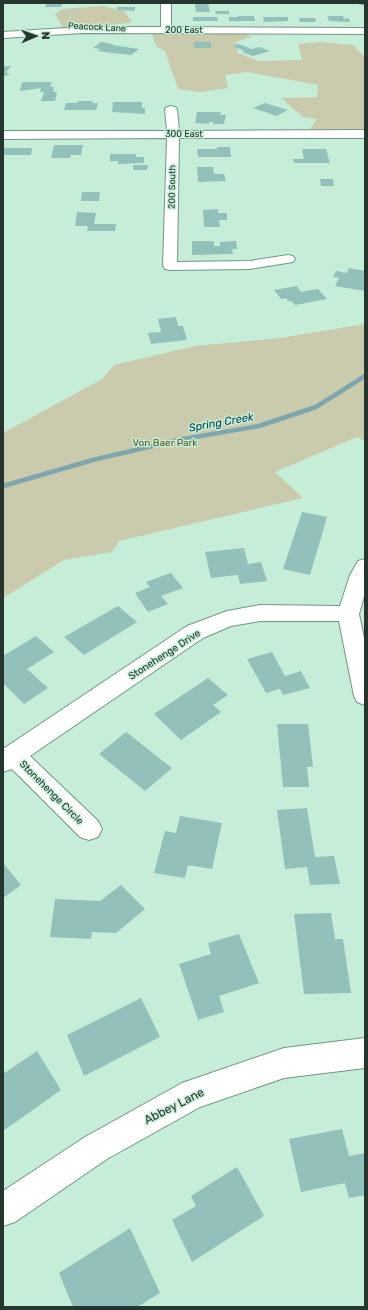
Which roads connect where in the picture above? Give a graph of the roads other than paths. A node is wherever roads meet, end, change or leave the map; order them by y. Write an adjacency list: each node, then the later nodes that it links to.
1 (166, 3): 4 (street)
2 (28, 24): 3 (street, Peacock Lane)
3 (142, 30): 4 (street, 200 East); 6 (street, 200 East)
4 (166, 30): 5 (street, 200 East)
5 (365, 31)
6 (3, 35)
7 (171, 109): 8 (street, 200 South)
8 (173, 134): 9 (street, 300 East); 10 (street, 300 East); 11 (street, 200 South)
9 (365, 134)
10 (3, 135)
11 (288, 259)
12 (365, 566): 13 (street)
13 (348, 614): 14 (street); 15 (street, Stonehenge Drive)
14 (365, 696)
15 (9, 758): 16 (street, Stonehenge Circle)
16 (89, 829)
17 (365, 1053): 18 (street, Abbey Lane)
18 (3, 1210)

